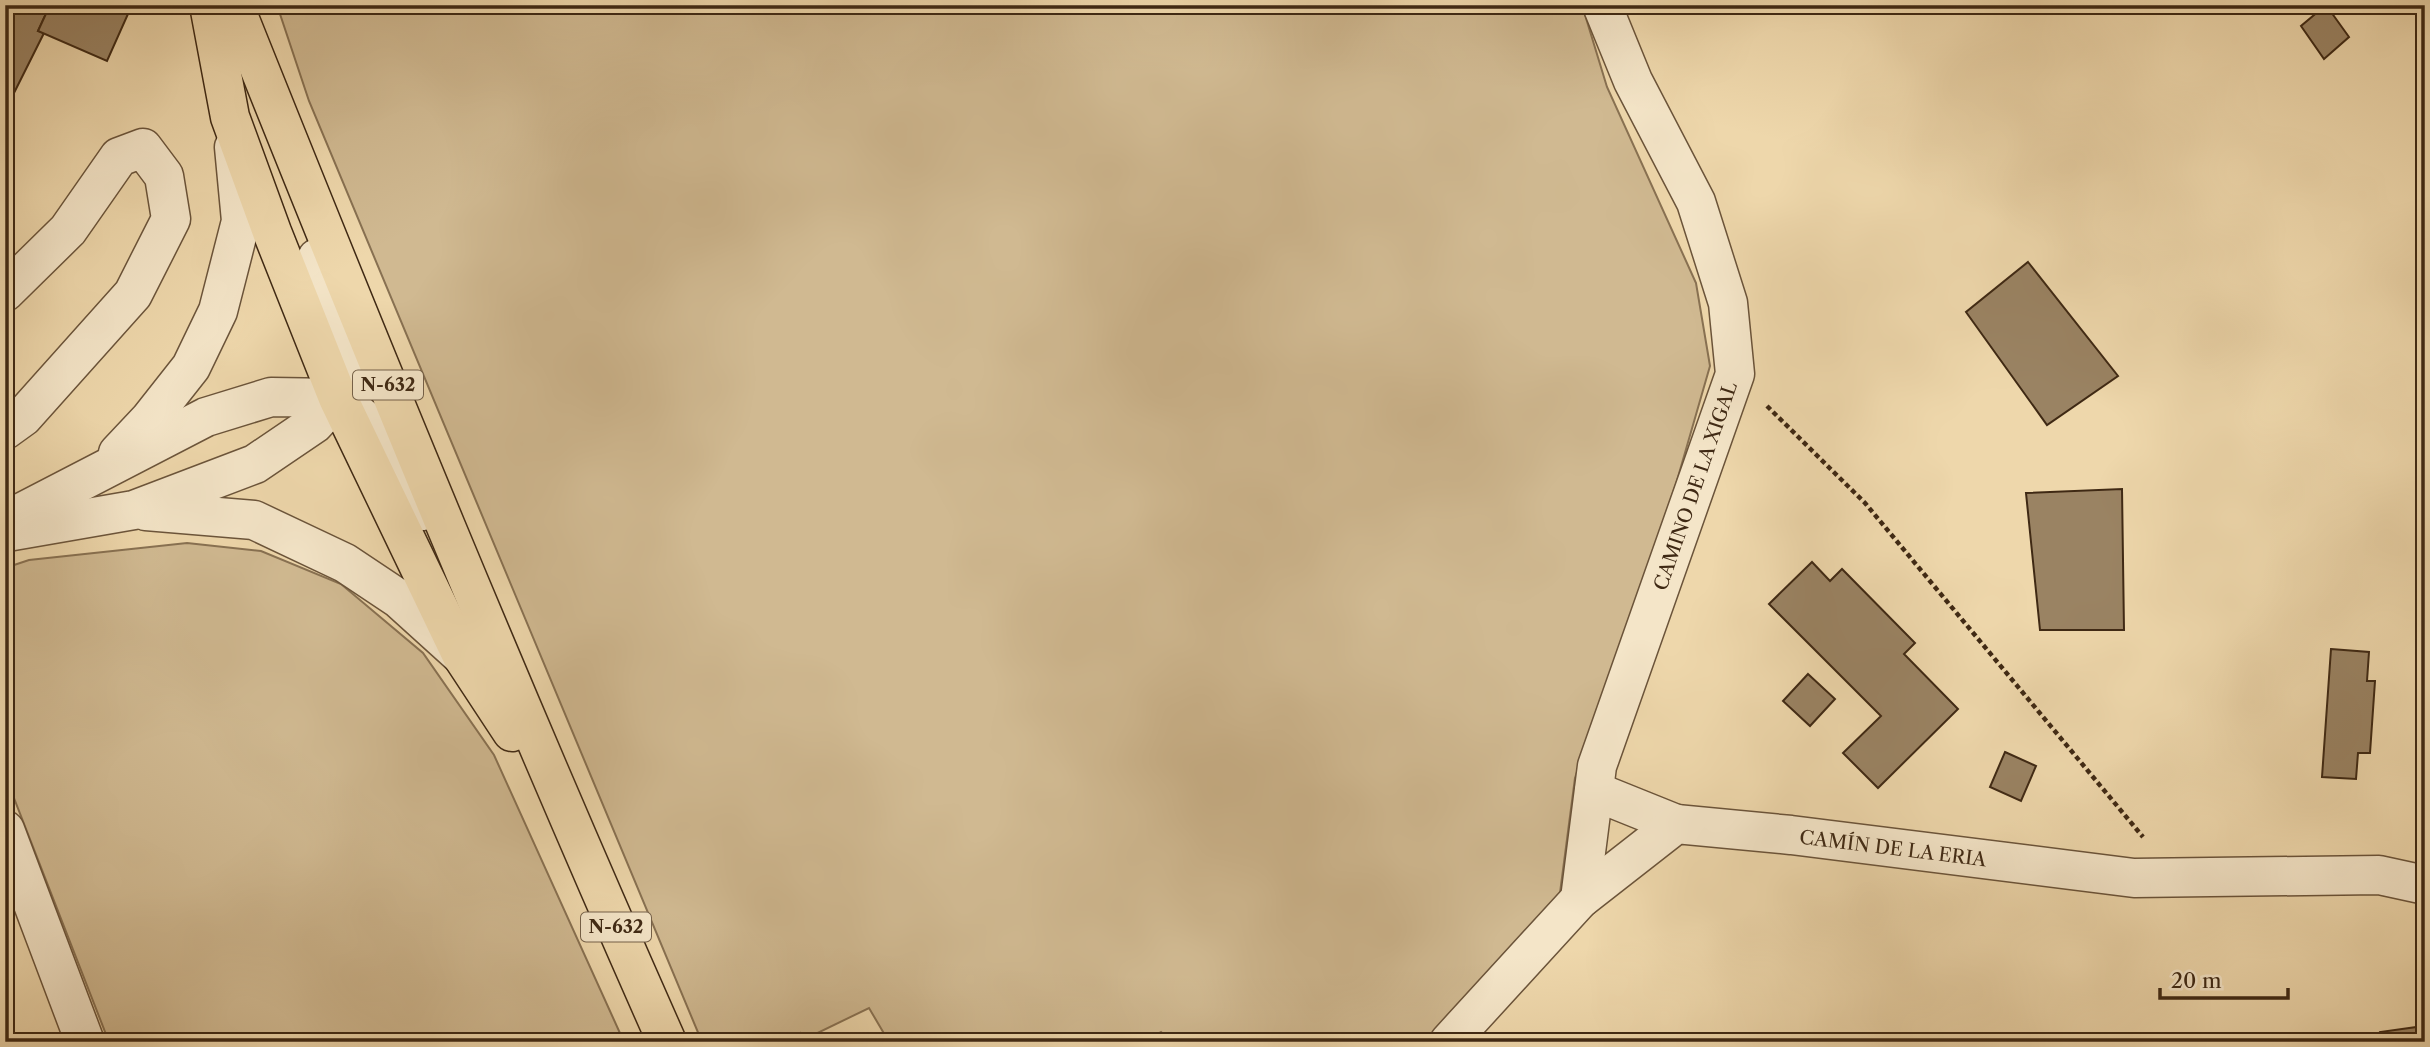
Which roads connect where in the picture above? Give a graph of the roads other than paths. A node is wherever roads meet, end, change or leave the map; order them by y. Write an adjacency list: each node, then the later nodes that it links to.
1 (209, 5): 5 (highway)
2 (233, 5): 4 (highway, N-632)
3 (1602, 5): 15 (street, CAMINO DE LA XIGAL)
4 (276, 112): 7 (street); 14 (highway, N-632)
5 (230, 117): 7 (highway); 9 (street)
6 (5, 292): 8 (street)
7 (338, 398): 9 (street); 10 (street); 13 (highway); 14 (street)
8 (5, 430)
9 (98, 475): 11 (street)
10 (134, 510): 12 (street); 13 (street)
11 (5, 522)
12 (5, 533)
13 (462, 656): 16 (highway)
14 (500, 658): 16 (highway, N-632)
15 (1594, 791): 17 (street, CAMÍN DE LA ERIA); 20 (street, CAMINO DE LA XIGAL)
16 (565, 812): 22 (highway, N-632)
17 (1676, 824): 19 (street, CAMÍN DE LA ERIA); 20 (street)
18 (5, 830): 21 (street)
19 (2425, 885)
20 (1580, 899): 23 (street)
21 (85, 1042)
22 (667, 1042)
23 (1449, 1042)

